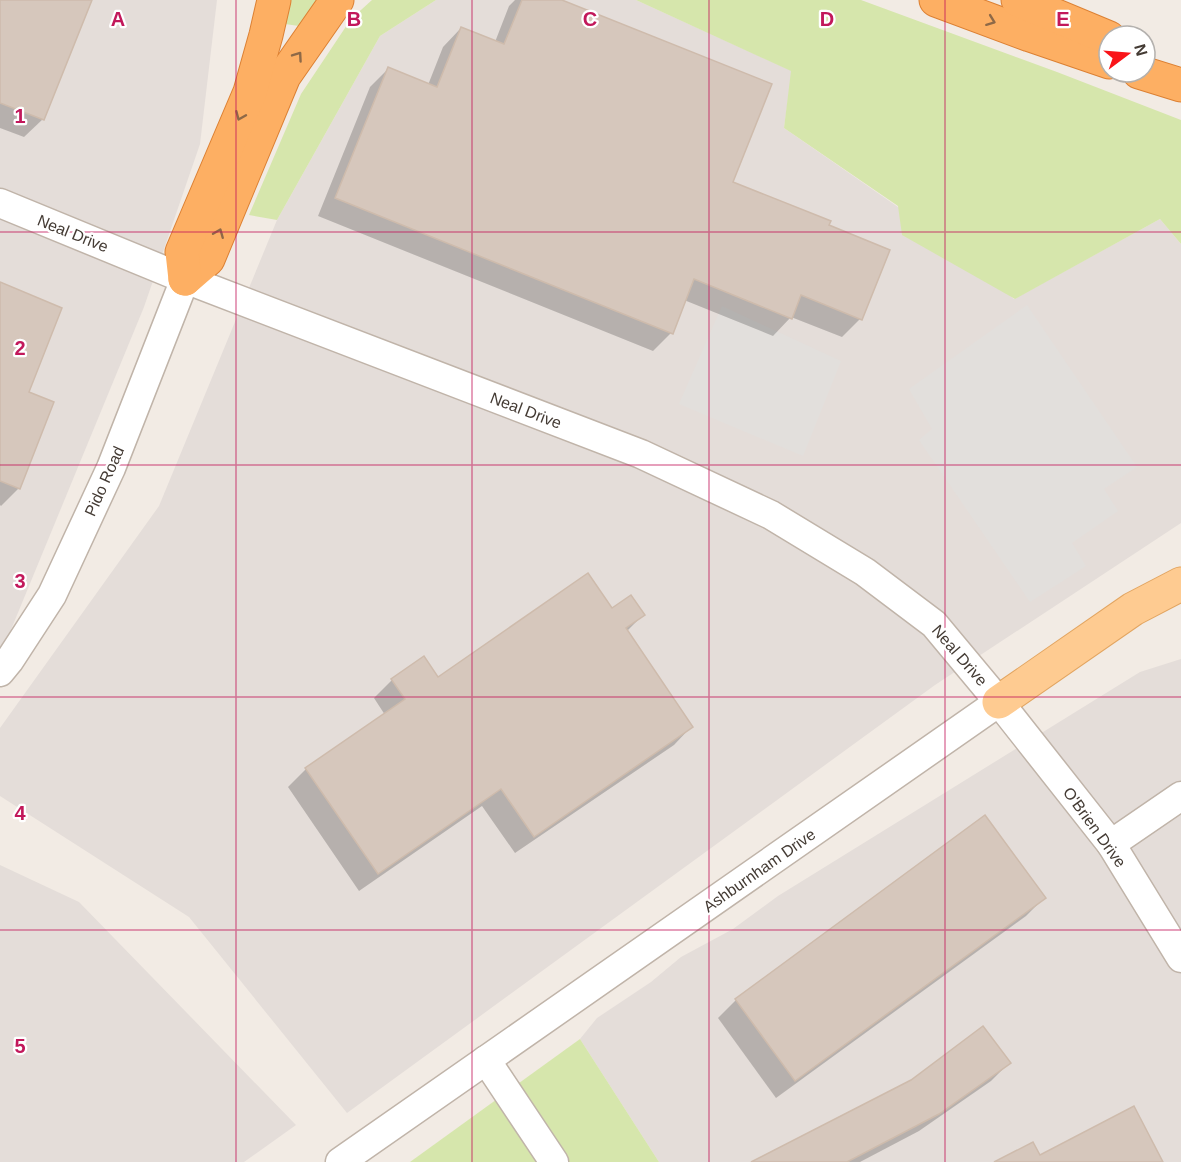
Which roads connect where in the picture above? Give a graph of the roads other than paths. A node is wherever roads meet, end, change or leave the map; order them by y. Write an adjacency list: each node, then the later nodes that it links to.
1 (274, 0): 12 (highway, one-way to 12)
2 (337, 0): 12 (highway, one-way to 2)
3 (936, 0): 6 (highway, one-way to 6)
4 (1018, 0): 5 (highway)
5 (1097, 33)
6 (1097, 58)
7 (1157, 58): 8 (highway)
8 (1181, 68)
9 (1157, 78): 10 (highway)
10 (1181, 85)
11 (0, 203): 12 (street, Neal Drive)
12 (185, 279): 14 (street, Pido Road); 15 (street, Neal Drive)
13 (1181, 584): 15 (main road, Ashburnham Drive)
14 (0, 672)
15 (999, 702): 17 (street, O'Brien Drive); 19 (street, Ashburnham Drive)
16 (1181, 796): 17 (street)
17 (1111, 844): 18 (street, O'Brien Drive)
18 (1181, 958)
19 (486, 1060): 20 (street, Ashburnham Drive); 21 (street)
20 (340, 1162)
21 (554, 1162)

